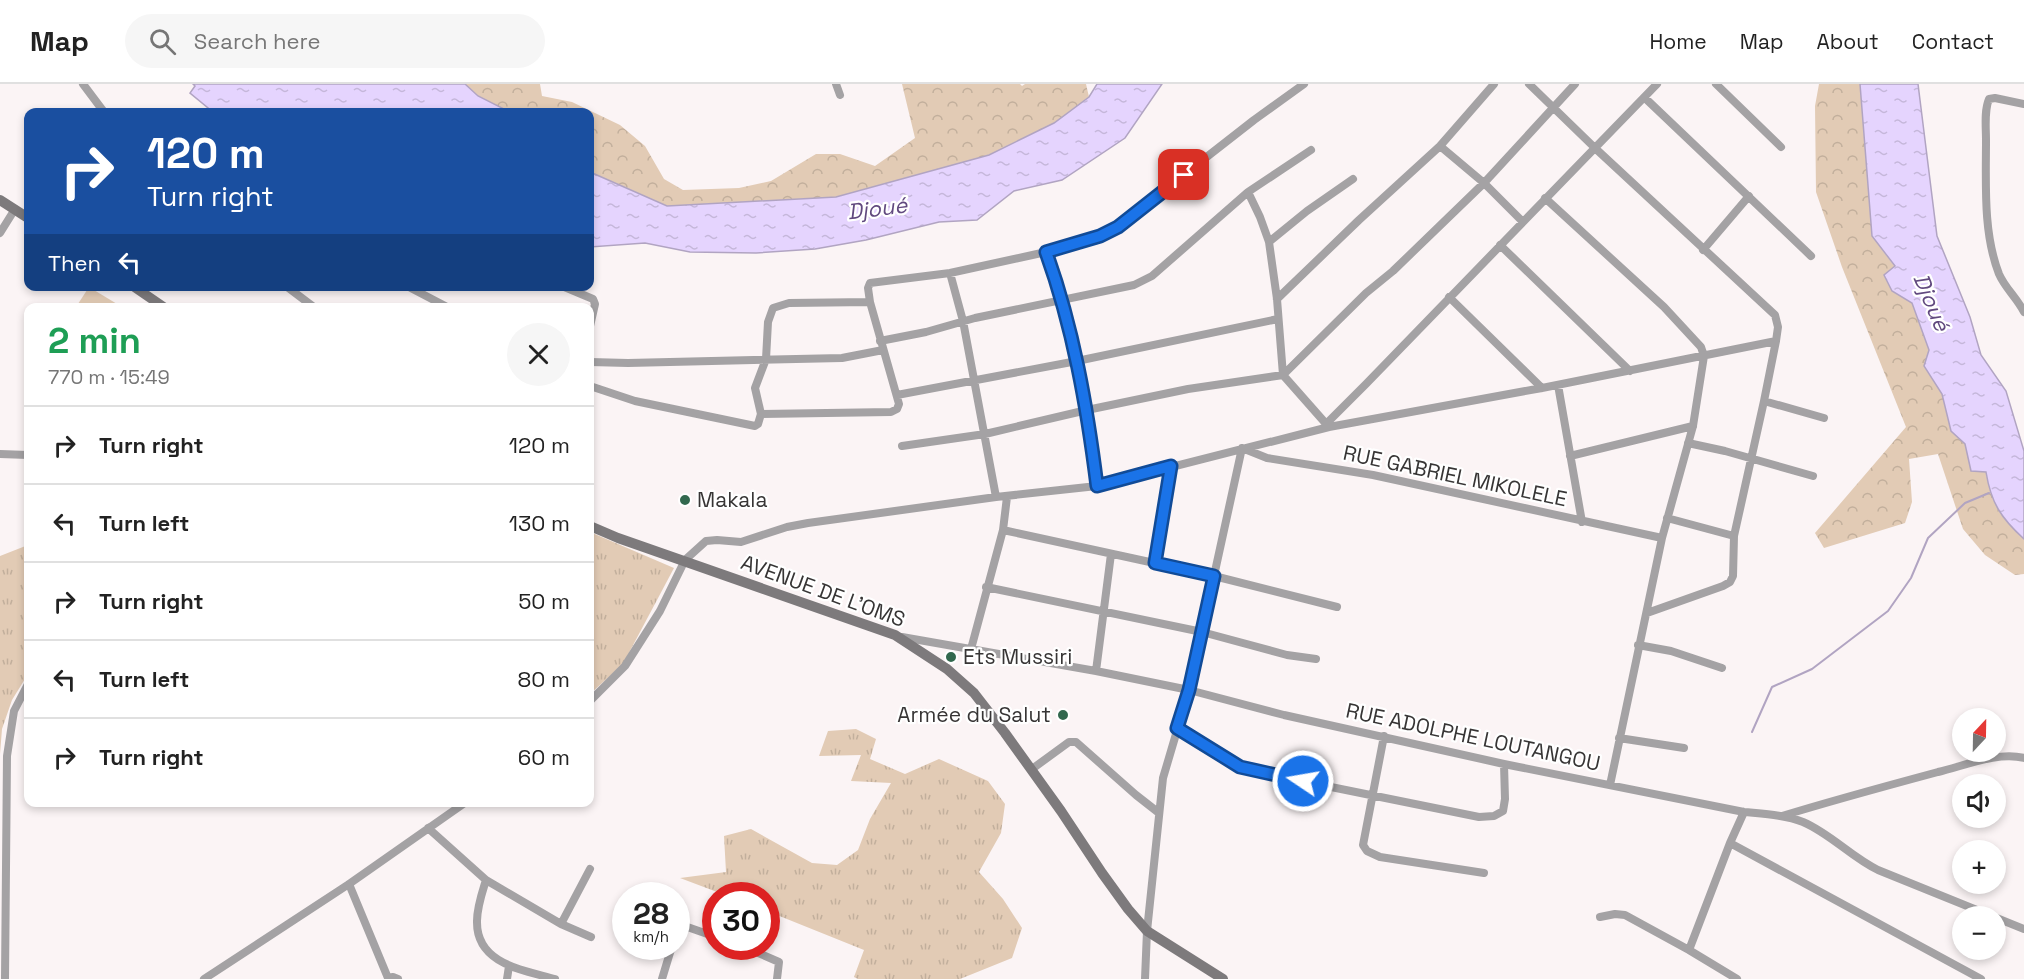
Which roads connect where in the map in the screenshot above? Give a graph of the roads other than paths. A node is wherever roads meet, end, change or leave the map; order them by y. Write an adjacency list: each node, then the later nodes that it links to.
1 (83, 84): 14 (street)
2 (836, 84): 10 (street)
3 (1304, 84): 32 (street)
4 (1494, 84): 15 (street)
5 (1529, 84): 13 (street)
6 (1575, 84): 13 (street)
7 (1644, 84): 9 (street)
8 (1716, 84): 16 (street)
9 (1655, 87): 11 (street)
10 (840, 95)
11 (1646, 98): 17 (street); 22 (street)
12 (2024, 104): 40 (street)
13 (1554, 106): 17 (street); 20 (street)
14 (101, 108)
15 (1440, 147): 20 (street); 41 (street)
16 (1780, 147)
17 (1596, 149): 23 (street); 31 (street)
18 (1311, 150): 21 (street)
19 (1353, 179): 29 (street)
20 (1484, 183): 27 (street); 59 (street)
21 (1248, 192): 29 (street); 42 (street)
22 (1749, 196): 31 (street); 33 (street)
23 (1545, 198): 27 (street); 54 (street)
24 (0, 200): 25 (street)
25 (15, 209): 26 (street); 28 (street)
26 (24, 215)
27 (1523, 222): 30 (street)
28 (0, 233)
29 (1269, 242): 41 (street)
30 (1500, 245): 39 (street); 58 (street)
31 (1703, 249): 52 (street)
32 (1046, 252): 34 (street); 42 (street)
33 (1811, 256)
34 (950, 273): 43 (street); 50 (street)
35 (140, 291): 44 (street)
36 (293, 291): 45 (street)
37 (417, 291): 46 (street)
38 (574, 291): 47 (street)
39 (1449, 297): 63 (street); 69 (street)
40 (2021, 298): 48 (street)
41 (1277, 300): 49 (street)
42 (1062, 301): 50 (street); 56 (street)
43 (870, 302): 51 (street); 55 (street)
44 (158, 303)
45 (308, 303)
46 (439, 303)
47 (594, 311)
48 (2024, 312)
49 (1278, 320): 56 (street); 59 (street)
50 (963, 321): 51 (street); 60 (street)
51 (880, 341): 53 (street)
52 (1776, 341): 54 (street); 65 (street)
53 (883, 350): 55 (street); 64 (street)
54 (1704, 356): 58 (street); 70 (street)
55 (766, 359): 57 (street); 67 (street)
56 (1077, 361): 60 (street); 66 (street)
57 (594, 362)
58 (1630, 371): 61 (street)
59 (1283, 375): 66 (street); 69 (street)
60 (974, 380): 64 (street); 71 (street)
61 (1558, 385): 63 (street); 77 (street)
62 (594, 387): 67 (street)
63 (1542, 388): 69 (street)
64 (897, 395): 67 (street)
65 (1764, 401): 68 (street); 78 (street)
66 (1087, 410): 71 (street); 81 (street)
67 (761, 414)
68 (1824, 418)
69 (1327, 425): 74 (street)
70 (1693, 426): 72 (street); 77 (street)
71 (985, 434): 73 (street); 82 (street)
72 (1688, 443): 78 (street); 84 (street)
73 (902, 446)
74 (1242, 448): 79 (street); 85 (street, RUE GABRIEL MIKOLELE); 93 (street)
75 (0, 454): 76 (street)
76 (24, 455)
77 (1570, 456): 85 (street)
78 (1750, 459): 80 (street); 88 (street)
79 (1171, 466): 81 (street); 92 (street)
80 (1813, 476)
81 (1097, 486): 83 (street)
82 (996, 497): 83 (street); 91 (street)
83 (1007, 497): 87 (street)
84 (1667, 518): 88 (street); 89 (street)
85 (1582, 522): 89 (street, RUE GABRIEL MIKOLELE)
86 (594, 528): 91 (street, AVENUE DE L'OMS)
87 (1003, 530): 90 (street); 94 (street)
88 (1734, 536): 97 (street)
89 (1662, 538): 97 (street)
90 (1111, 554): 92 (street); 96 (street)
91 (685, 560): 99 (street, AVENUE DE L'OMS); 107 (street)
92 (1155, 563): 93 (street)
93 (1214, 576): 95 (street); 98 (street)
94 (986, 587): 96 (street); 101 (street)
95 (1337, 606)
96 (1104, 613): 98 (street); 104 (street)
97 (1647, 613): 100 (street)
98 (1202, 632): 102 (street); 105 (street)
99 (895, 635): 101 (street, RUE ADOLPHE LOUTANGOU); 114 (street, AVENUE DE L'OMS)
100 (1638, 645): 103 (street); 110 (street)
101 (971, 650): 104 (street, RUE ADOLPHE LOUTANGOU)
102 (1316, 659)
103 (1722, 668)
104 (1096, 671): 105 (street, RUE ADOLPHE LOUTANGOU)
105 (1189, 690): 108 (street); 109 (street, RUE ADOLPHE LOUTANGOU)
106 (24, 692): 136 (street)
107 (594, 697)
108 (1177, 728): 116 (street); 119 (street)
109 (1384, 736): 113 (street, RUE ADOLPHE LOUTANGOU); 116 (street)
110 (1619, 738): 111 (street); 115 (street)
111 (1684, 748)
112 (2024, 758): 120 (street)
113 (1504, 764): 115 (street, RUE ADOLPHE LOUTANGOU); 116 (street)
114 (1032, 770): 119 (street); 130 (street, AVENUE DE L'OMS)
115 (1610, 785): 118 (street, RUE ADOLPHE LOUTANGOU)
116 (1371, 796): 124 (street)
117 (459, 807): 121 (street)
118 (1744, 812): 120 (street, RUE ADOLPHE LOUTANGOU); 122 (street)
119 (1159, 813): 130 (street)
120 (1781, 816): 129 (street, RUE ADOLPHE LOUTANGOU)
121 (428, 828): 125 (street); 126 (street)
122 (1730, 843): 132 (street); 147 (street)
123 (590, 869): 128 (street)
124 (1484, 873)
125 (486, 880): 128 (street); 135 (street)
126 (349, 884): 137 (street); 138 (street)
127 (1600, 917): 132 (street)
128 (561, 924): 131 (street)
129 (2024, 929)
130 (1147, 931): 144 (street); 145 (street, AVENUE DE L'OMS)
131 (591, 937)
132 (1689, 950): 146 (street)
133 (668, 960): 142 (street)
134 (774, 960): 143 (street)
135 (509, 966): 140 (street); 141 (street)
136 (5, 979)
137 (204, 979)
138 (388, 979): 139 (street)
139 (398, 979)
140 (507, 979)
141 (555, 979)
142 (662, 979)
143 (777, 979)
144 (1145, 979)
145 (1223, 979)
146 (1737, 979)
147 (1981, 979)

